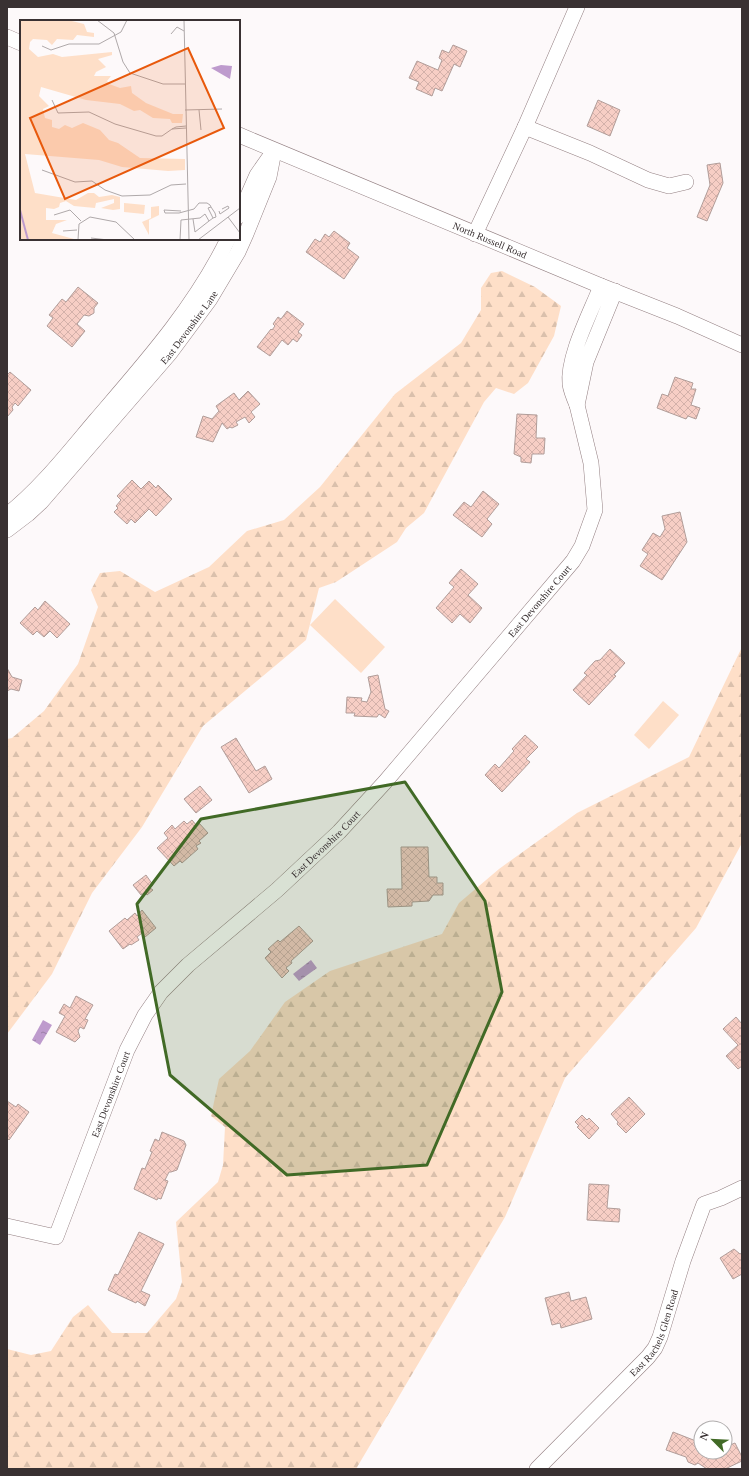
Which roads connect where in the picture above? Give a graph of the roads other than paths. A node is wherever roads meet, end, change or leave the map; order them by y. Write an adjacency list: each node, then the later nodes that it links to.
1 (577, 7): 4 (street)
2 (7, 37): 3 (street)
3 (20, 43)
4 (525, 127): 7 (street); 9 (street)
5 (240, 135): 6 (street, North Russell Road)
6 (274, 151): 8 (street); 9 (street, North Russell Road); 14 (street, East Devonshire Lane)
7 (686, 182)
8 (240, 214)
9 (475, 234): 11 (street, North Russell Road)
10 (227, 240): 13 (street, East Devonshire Lane)
11 (608, 289): 12 (street, North Russell Road); 16 (street, East Devonshire Court)
12 (742, 344)
13 (7, 515)
14 (7, 530)
15 (742, 1188): 17 (street, East Rachels Glen Road)
16 (7, 1226)
17 (537, 1469)

